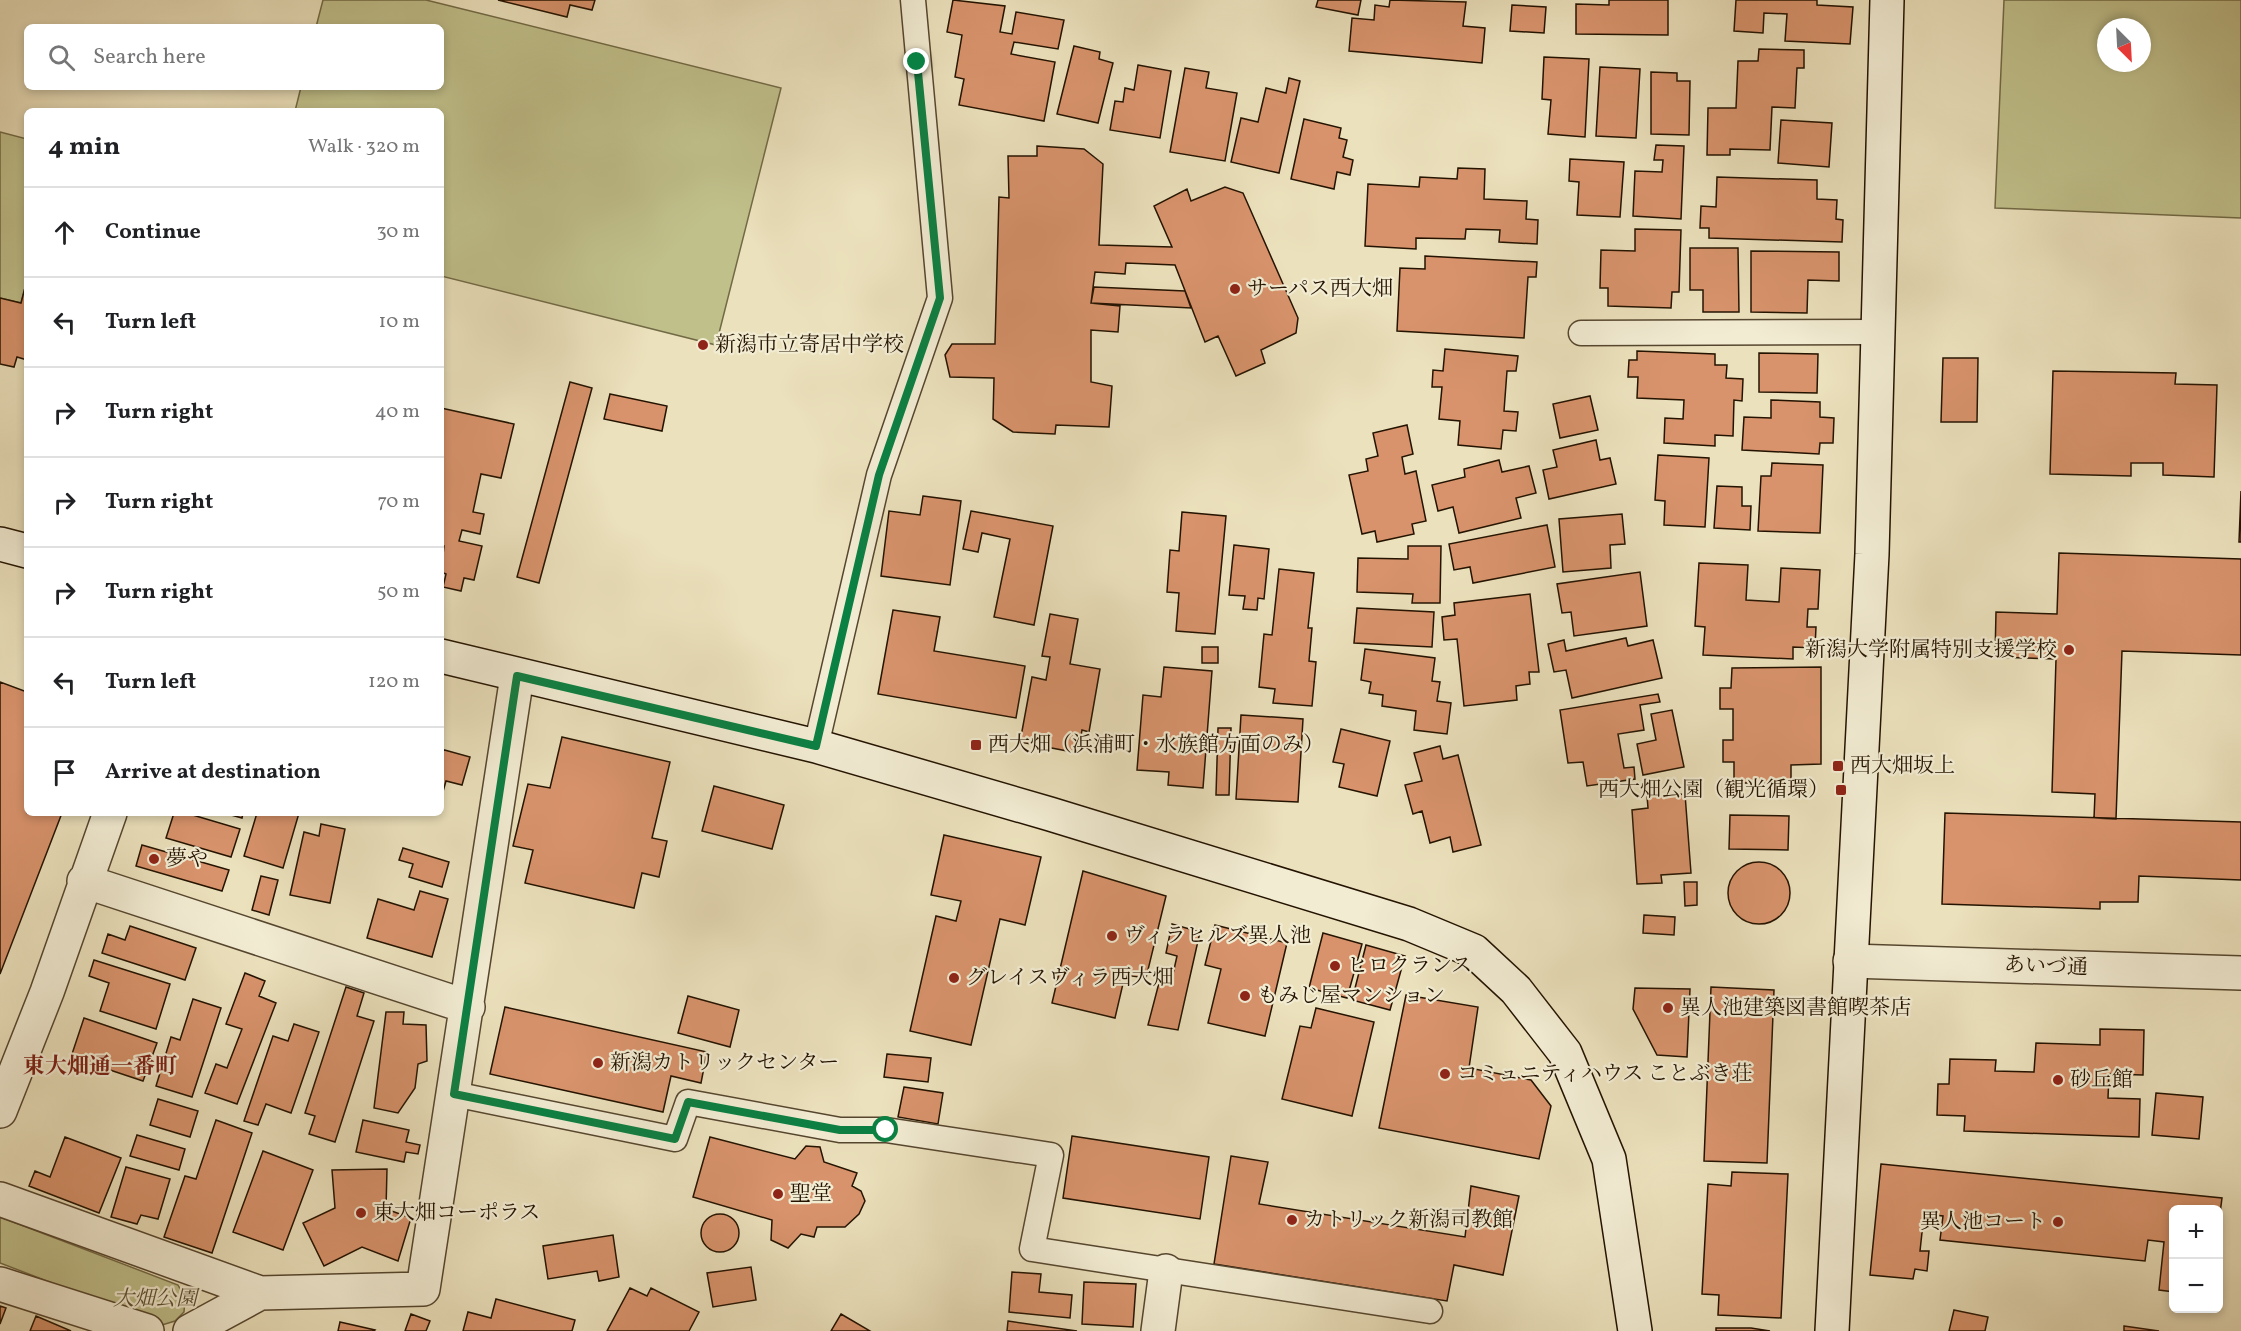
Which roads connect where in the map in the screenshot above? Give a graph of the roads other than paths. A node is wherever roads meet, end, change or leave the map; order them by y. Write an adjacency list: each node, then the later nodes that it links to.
1 (913, 0): 9 (lane)
2 (1887, 0): 3 (street)
3 (1878, 332): 4 (lane); 12 (street)
4 (1581, 333)
5 (0, 544): 6 (street)
6 (24, 550)
7 (444, 657): 8 (street)
8 (517, 676): 9 (street); 14 (street)
9 (816, 746): 25 (street)
10 (109, 816): 11 (street)
11 (84, 881): 14 (street); 16 (street)
12 (1850, 961): 13 (street, あいづ通); 26 (street)
13 (2241, 974)
14 (468, 1007): 15 (street)
15 (454, 1094): 18 (lane); 20 (street)
16 (0, 1111)
17 (0, 1199): 20 (street)
18 (1166, 1271): 21 (lane); 24 (street)
19 (0, 1284): 22 (street)
20 (260, 1293): 23 (street)
21 (1430, 1311)
22 (147, 1331)
23 (190, 1331)
24 (1158, 1331)
25 (1635, 1331)
26 (1832, 1331)

